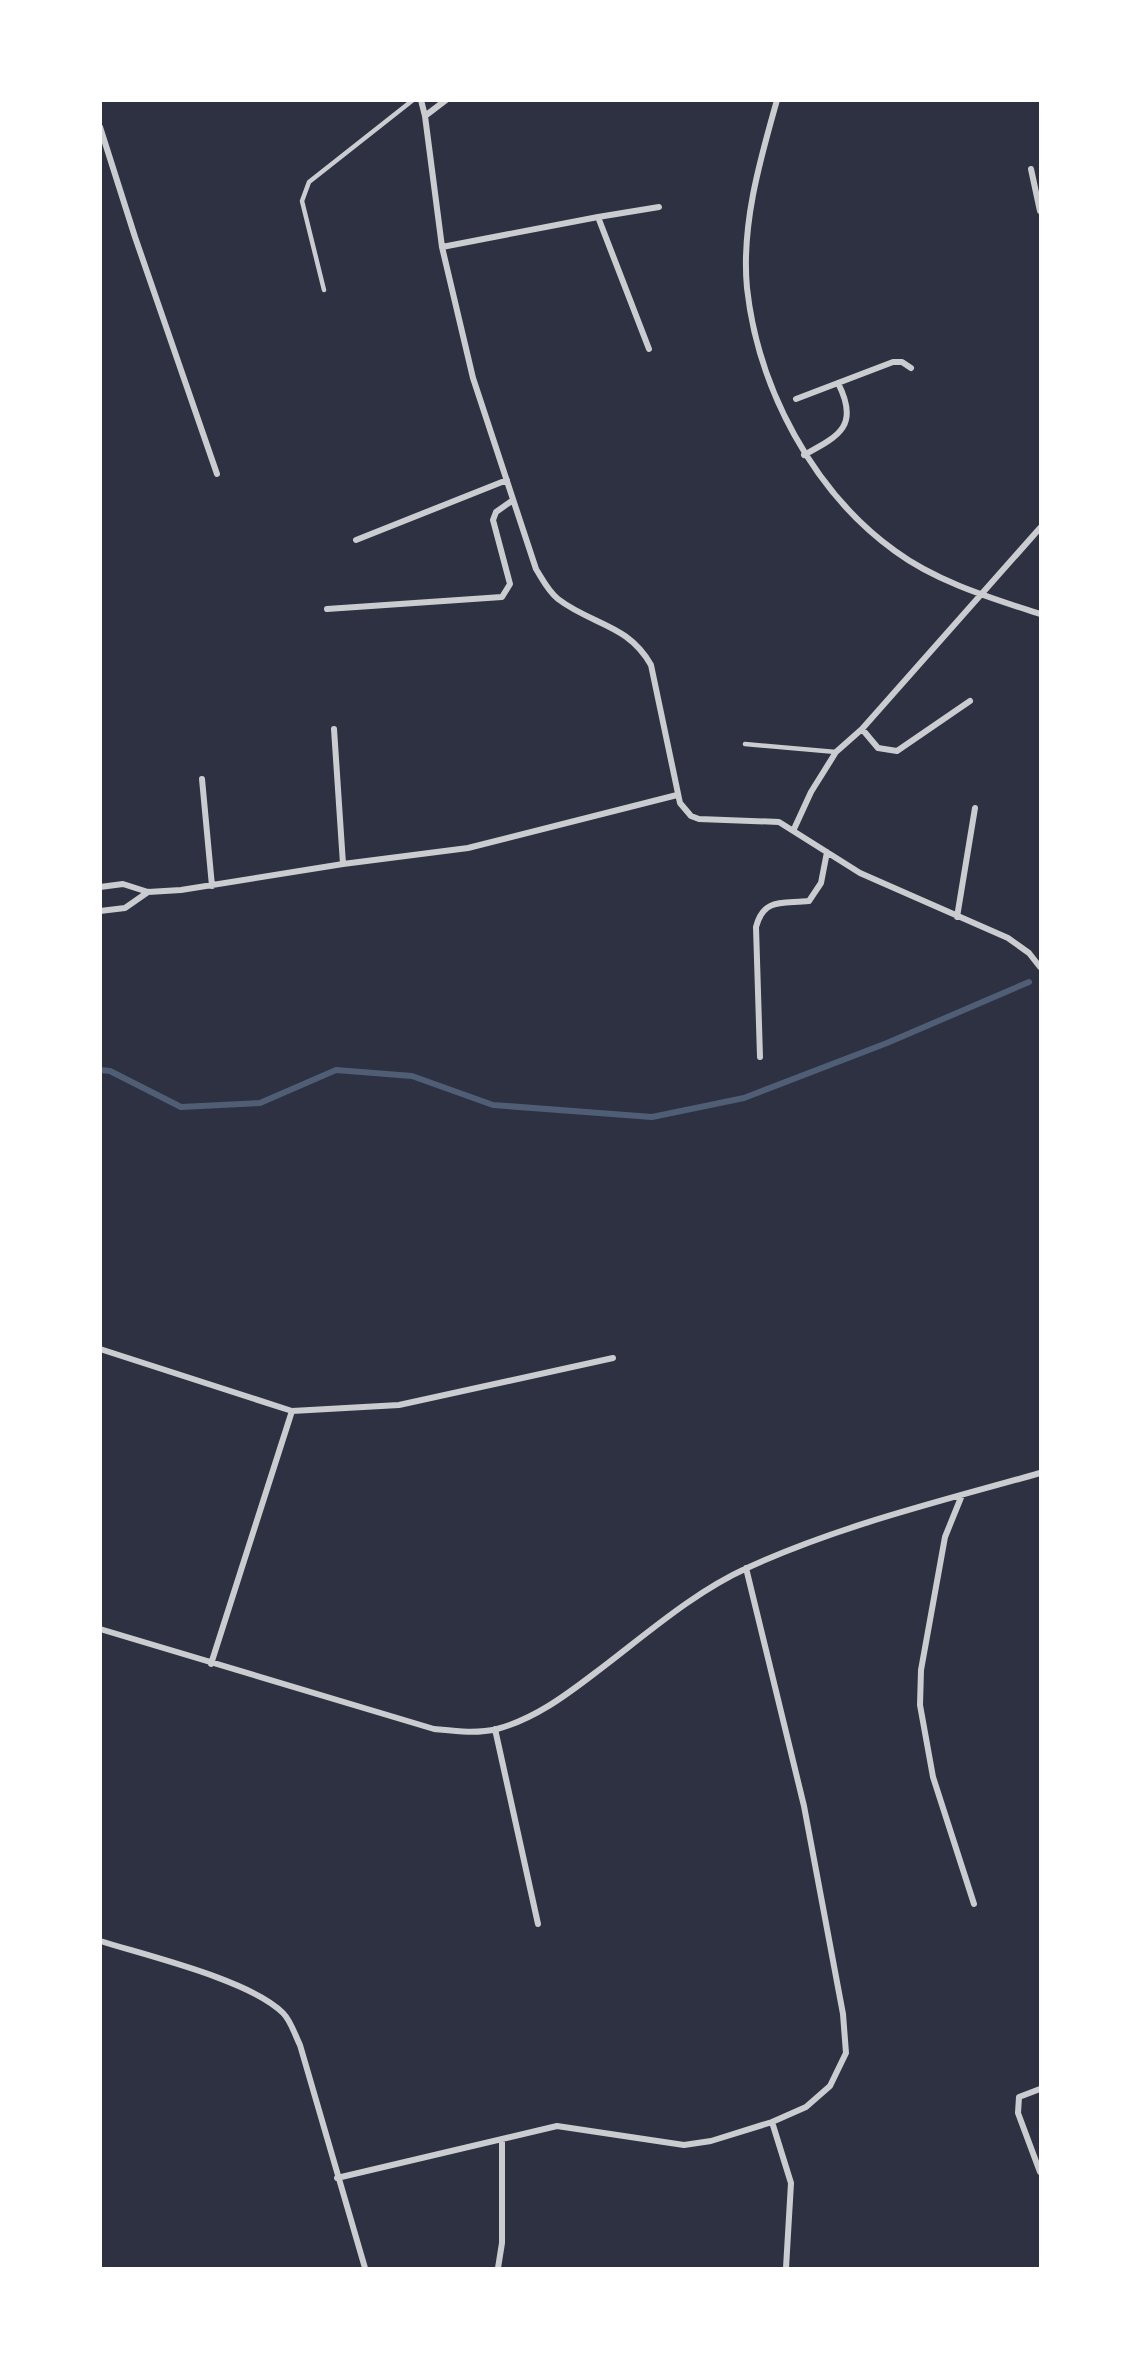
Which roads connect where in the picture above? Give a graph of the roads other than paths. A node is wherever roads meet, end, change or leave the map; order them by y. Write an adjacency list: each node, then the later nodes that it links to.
1 (413, 100): 12 (lane)
2 (421, 100): 5 (street)
3 (446, 100): 5 (street)
4 (777, 100): 17 (street)
5 (425, 116): 11 (street)
6 (100, 127): 18 (street)
7 (1030, 169): 9 (street)
8 (659, 207): 10 (street)
9 (1041, 211)
10 (598, 217): 11 (street); 13 (street)
11 (442, 247): 19 (street)
12 (324, 290)
13 (649, 349)
14 (911, 368): 15 (street)
15 (838, 383): 16 (street); 17 (street)
16 (796, 399)
17 (804, 455): 23 (street)
18 (217, 474)
19 (507, 480): 20 (street); 22 (street)
20 (513, 500): 24 (street); 32 (street)
21 (1041, 528): 23 (street)
22 (356, 540)
23 (981, 594): 25 (street); 28 (street)
24 (327, 609)
25 (1041, 614)
26 (970, 701): 28 (street)
27 (334, 729): 36 (street)
28 (862, 729): 30 (street)
29 (745, 744): 30 (lane)
30 (836, 752): 34 (street)
31 (202, 779): 37 (street)
32 (677, 795): 34 (street); 36 (street)
33 (975, 808): 41 (street)
34 (794, 829): 35 (street)
35 (827, 852): 41 (street); 43 (street)
36 (343, 864): 37 (street)
37 (212, 886): 39 (street)
38 (100, 887): 39 (street)
39 (152, 892): 40 (street)
40 (100, 911)
41 (957, 917): 42 (street)
42 (1041, 967)
43 (760, 1058)
44 (100, 1349): 46 (street)
45 (614, 1358): 46 (street)
46 (292, 1411): 51 (street)
47 (1041, 1473): 48 (street)
48 (962, 1495): 49 (street); 53 (street)
49 (746, 1568): 52 (street); 57 (street)
50 (100, 1629): 51 (street)
51 (212, 1664): 52 (street)
52 (495, 1729): 54 (street)
53 (974, 1904)
54 (538, 1924)
55 (100, 1941): 60 (street)
56 (1041, 2089): 59 (street)
57 (772, 2122): 58 (street); 63 (street)
58 (502, 2139): 60 (street); 62 (street)
59 (1041, 2172)
60 (337, 2178): 61 (street)
61 (365, 2268)
62 (498, 2268)
63 (786, 2268)

